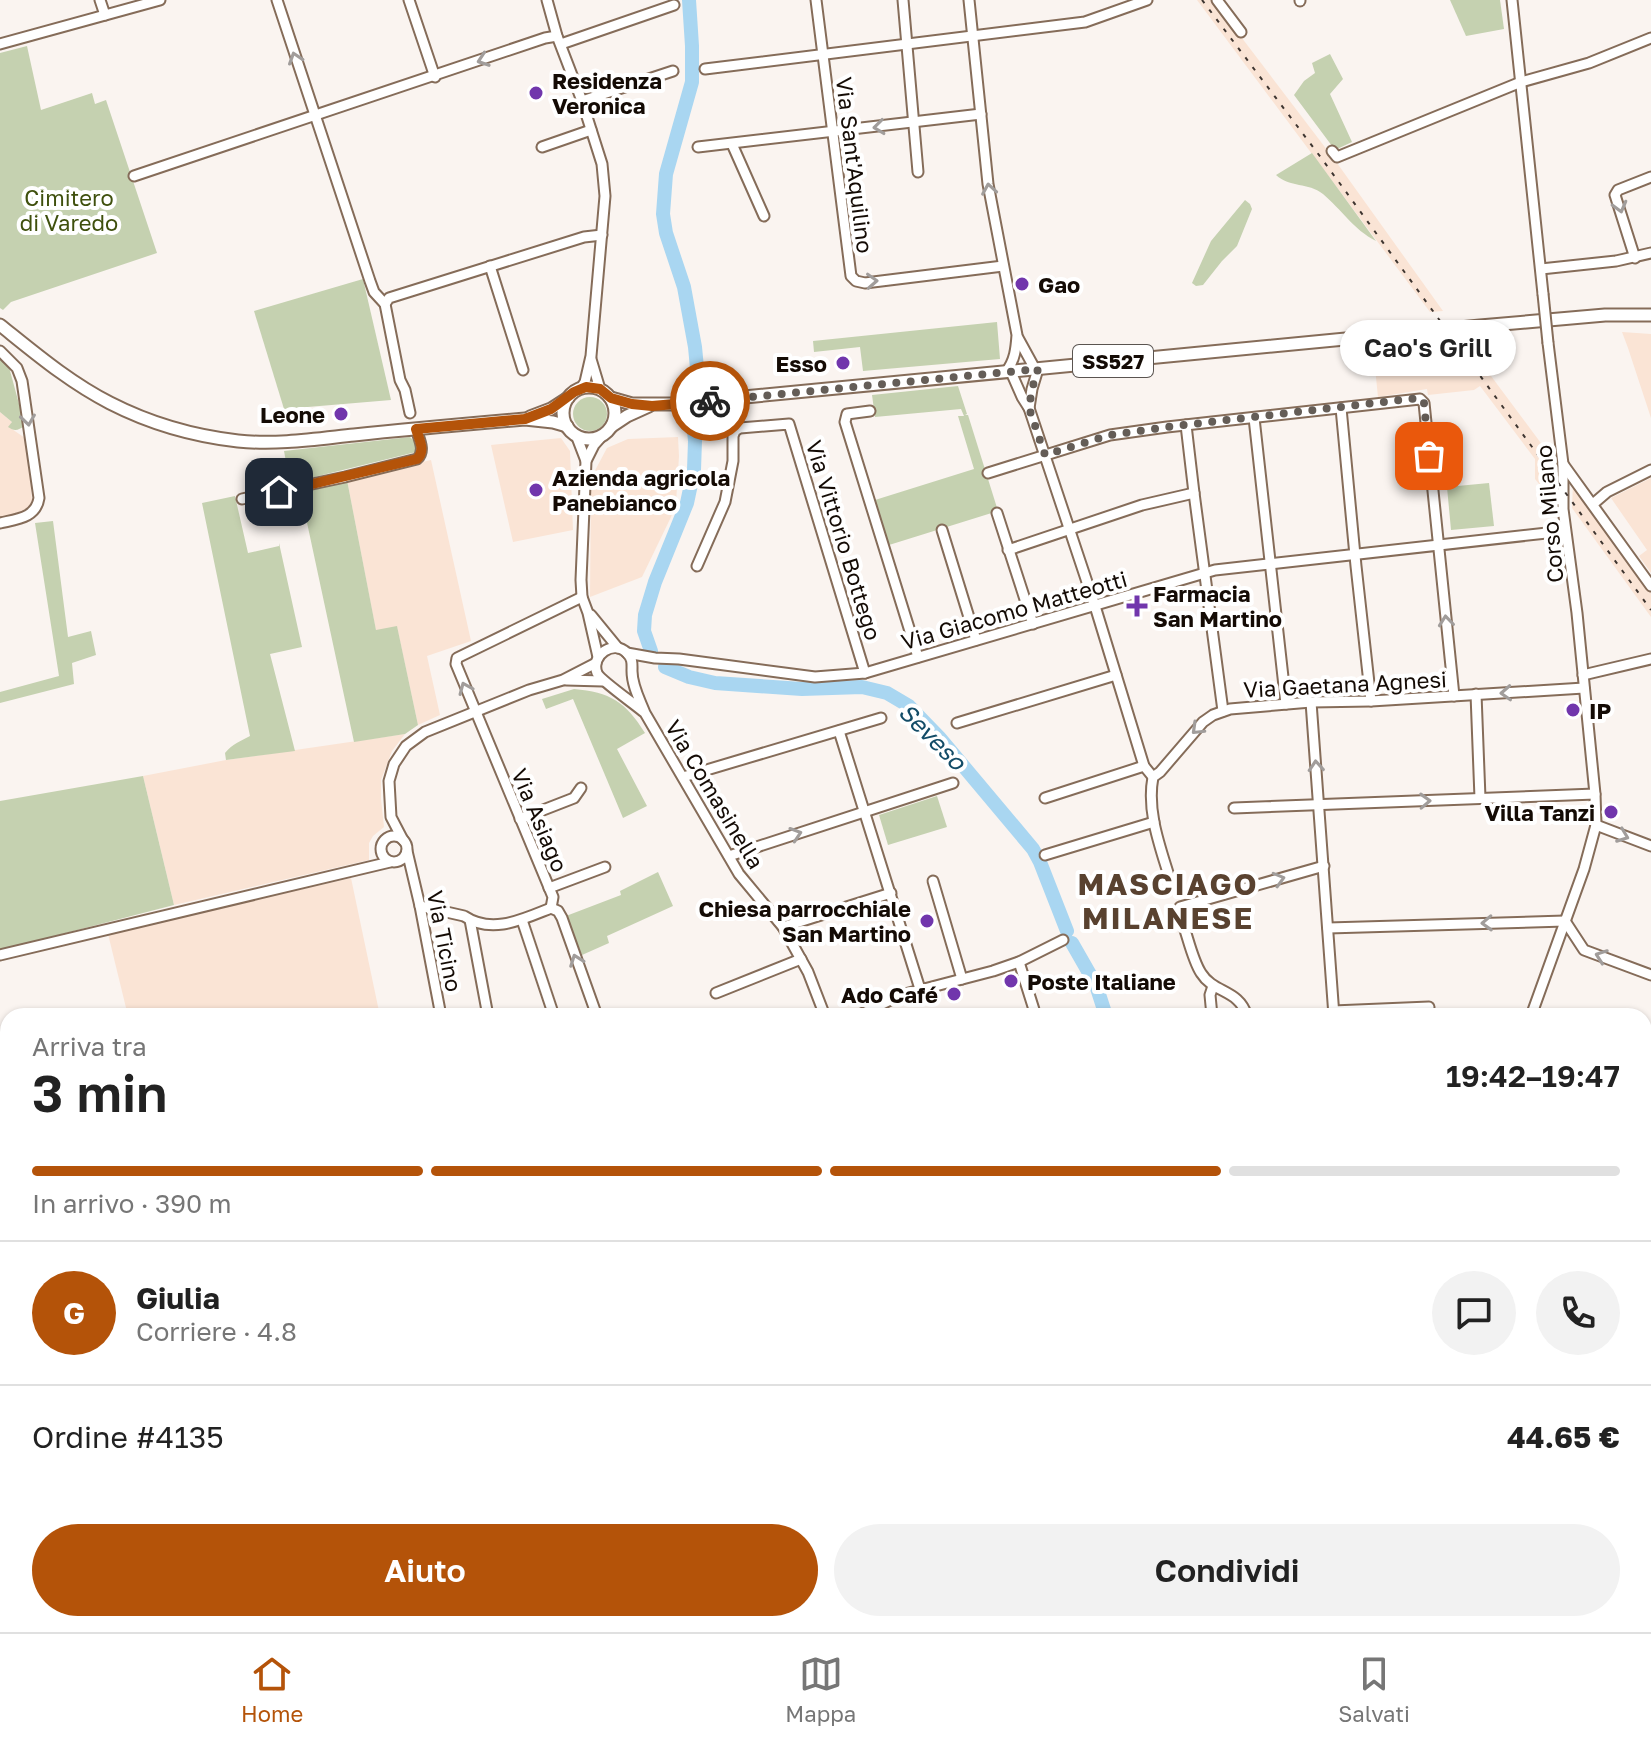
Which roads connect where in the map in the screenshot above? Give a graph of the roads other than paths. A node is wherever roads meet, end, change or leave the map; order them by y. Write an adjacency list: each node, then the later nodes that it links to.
1 (100, 0): 13 (street)
2 (160, 0): 13 (street)
3 (277, 0): 27 (street, one-way to 3)
4 (409, 0): 23 (street)
5 (547, 0): 17 (street)
6 (816, 0): 20 (street, Via Sant'Aquilino)
7 (903, 0): 19 (street)
8 (969, 0): 15 (street)
9 (1147, 0): 15 (street)
10 (1217, 0): 14 (street)
11 (1512, 0): 24 (street, Corso Milano)
12 (674, 5): 17 (street)
13 (105, 15): 18 (street)
14 (1241, 32)
15 (973, 36): 19 (street); 26 (street)
16 (1651, 38): 24 (street)
17 (559, 40): 23 (street, one-way to 23); 25 (street)
18 (0, 44)
19 (906, 44): 20 (street); 28 (street)
20 (823, 54): 21 (street); 30 (street, Via Sant'Aquilino)
21 (705, 69)
22 (673, 71): 25 (street)
23 (435, 77): 27 (street)
24 (1521, 82): 34 (street); 44 (street, Corso Milano)
25 (582, 101): 29 (street)
26 (981, 114): 28 (street); 43 (street, one-way to 26)
27 (314, 116): 36 (street); 45 (street)
28 (914, 123): 30 (street, one-way to 30); 35 (street)
29 (591, 130): 32 (street); 39 (street)
30 (832, 132): 31 (street); 43 (street, Via Sant'Aquilino, one-way to 43)
31 (732, 144): 33 (street); 38 (street)
32 (542, 147)
33 (698, 147)
34 (1332, 151)
35 (918, 172)
36 (134, 176)
37 (1651, 177): 41 (street, one-way to 41)
38 (764, 216)
39 (602, 235): 42 (street); 50 (street)
40 (1651, 253): 41 (street)
41 (1635, 258): 44 (street)
42 (490, 266): 45 (street); 52 (street)
43 (1003, 266): 48 (street)
44 (1541, 269): 71 (street, Corso Milano, bridge)
45 (385, 304): 62 (street)
46 (1651, 315): 51 (main road, SS527)
47 (0, 325): 66 (main road)
48 (1017, 335): 51 (street); 53 (street)
49 (0, 351): 78 (street, one-way to 78)
50 (591, 356): 54 (street); 55 (street)
51 (1037, 369): 53 (main road, SS527); 59 (street)
52 (523, 370)
53 (1009, 372): 58 (main road, SS527); 59 (street)
54 (581, 388): 55 (main road); 56 (main road)
55 (600, 389): 57 (main road, SS527)
56 (568, 398): 64 (main road); 67 (main road)
57 (611, 398): 58 (main road, SS527); 68 (main road)
58 (652, 406): 68 (main road, SS527)
59 (1029, 408): 69 (street)
60 (1341, 408): 63 (street); 82 (street); 84 (street)
61 (870, 411): 95 (street)
62 (410, 413)
63 (1254, 418): 65 (street); 85 (street)
64 (525, 419): 66 (main road); 67 (main road)
65 (1186, 425): 69 (street); 74 (street)
66 (416, 429): 75 (street)
67 (572, 431): 68 (main road); 70 (street)
68 (606, 431): 70 (street)
69 (1045, 455): 73 (street); 80 (street)
70 (586, 461): 89 (street)
71 (1563, 464): 76 (street); 81 (street, Corso Milano)
72 (1651, 470): 76 (street)
73 (988, 473)
74 (1194, 493): 80 (street); 87 (street)
75 (242, 499)
76 (1593, 504): 88 (street)
77 (997, 513): 83 (street)
78 (0, 523)
79 (942, 530): 93 (street)
80 (1070, 530): 83 (street); 90 (street)
81 (1565, 531): 82 (street, Via Giacomo Matteotti); 102 (street, Corso Milano)
82 (1438, 545): 84 (street, Via Giacomo Matteotti); 107 (street, one-way to 82)
83 (1008, 550): 92 (street)
84 (1355, 554): 85 (street, Via Giacomo Matteotti); 108 (street)
85 (1270, 564): 87 (street, Via Giacomo Matteotti); 110 (street)
86 (697, 566): 100 (street, Via Vittorio Bottego)
87 (1205, 572): 90 (street, Via Giacomo Matteotti); 112 (street)
88 (1651, 586)
89 (582, 597): 91 (street); 111 (street, Via Asiago, one-way to 89)
90 (1095, 606): 92 (street, Via Giacomo Matteotti); 101 (street)
91 (588, 613): 94 (street); 98 (street)
92 (1033, 624): 93 (street, Via Giacomo Matteotti)
93 (976, 640): 95 (street, Via Giacomo Matteotti)
94 (622, 650): 96 (street, Via Giacomo Matteotti); 98 (street); 99 (street)
95 (918, 657): 100 (street, Via Giacomo Matteotti)
96 (648, 659): 99 (street, Via Giacomo Matteotti); 100 (street, Via Giacomo Matteotti)
97 (1651, 659): 102 (street)
98 (597, 660): 103 (street); 104 (street)
99 (632, 670): 104 (street); 113 (street, Via Comasinella)
100 (865, 673)
101 (1116, 675): 115 (street); 117 (street)
102 (1583, 675): 105 (street, Corso Milano)
103 (563, 680): 104 (street); 111 (street)
104 (607, 683): 113 (street, Via Comasinella)
105 (1584, 688): 106 (street, Via Gaetana Agnesi, one-way to 106); 122 (street, Corso Milano)
106 (1476, 694): 107 (street, Via Gaetana Agnesi); 124 (street)
107 (1454, 696): 108 (street, Via Gaetana Agnesi)
108 (1371, 701): 109 (street, Via Gaetana Agnesi)
109 (1311, 702): 110 (street, Via Gaetana Agnesi); 125 (street, one-way to 109)
110 (1286, 704): 112 (street, Via Gaetana Agnesi)
111 (475, 711): 128 (street); 129 (street, Via Asiago)
112 (1223, 711): 119 (street, Via Gaetana Agnesi, one-way to 119)
113 (645, 713): 118 (street, Via Comasinella)
114 (881, 718): 116 (street)
115 (957, 723)
116 (839, 731): 118 (street); 127 (street)
117 (1144, 766): 119 (street); 123 (street)
118 (683, 777): 137 (street, Via Comasinella)
119 (1153, 777): 130 (street)
120 (953, 783): 127 (street)
121 (581, 788): 129 (street)
122 (1595, 794): 124 (street); 131 (street, Corso Milano)
123 (1045, 798)
124 (1480, 798): 125 (street, one-way to 124)
125 (1319, 804): 126 (street); 139 (street)
126 (1234, 808)
127 (864, 813): 137 (street, one-way to 127); 146 (street)
128 (391, 817): 132 (street); 133 (street)
129 (520, 819): 145 (street, Via Asiago)
130 (1154, 822): 136 (street); 144 (street)
131 (1596, 825): 134 (street, one-way to 134); 152 (street, Corso Milano)
132 (403, 840): 133 (street); 135 (street)
133 (384, 843): 138 (street); 141 (street)
134 (1651, 846)
135 (407, 851): 138 (street); 142 (street, Via Ticino)
136 (1045, 855)
137 (729, 856): 154 (street, Via Comasinella)
138 (392, 862): 141 (street); 142 (street, Via Ticino)
139 (1324, 866): 148 (street, one-way to 139); 155 (street)
140 (605, 867): 145 (street)
141 (364, 869): 157 (street)
142 (413, 874): 147 (street, Via Ticino)
143 (933, 881): 161 (street)
144 (1172, 886)
145 (549, 888): 149 (street, Via Asiago)
146 (891, 893): 154 (street); 163 (street)
147 (420, 906): 150 (street); 165 (street, Via Ticino)
148 (1180, 907)
149 (551, 908): 151 (street); 168 (street, Via Asiago, one-way to 149)
150 (470, 920): 151 (street); 166 (street)
151 (522, 920): 167 (street)
152 (1565, 921): 155 (street, one-way to 155); 160 (street, one-way to 152); 175 (street, Corso Milano)
153 (1183, 924): 162 (street)
154 (783, 927): 158 (street, Via Comasinella)
155 (1328, 928): 174 (street)
156 (1063, 940): 159 (street)
157 (0, 955)
158 (801, 959): 164 (street); 169 (street, Via Comasinella)
159 (1019, 962): 161 (street); 171 (street)
160 (1651, 975)
161 (962, 979): 163 (street)
162 (1213, 986): 172 (street); 173 (street)
163 (920, 989): 170 (street)
164 (716, 993)
165 (439, 1008)
166 (486, 1008)
167 (551, 1008)
168 (594, 1008)
169 (822, 1008)
170 (874, 1008)
171 (1033, 1008)
172 (1211, 1008)
173 (1244, 1008)
174 (1334, 1008)
175 (1534, 1008)

